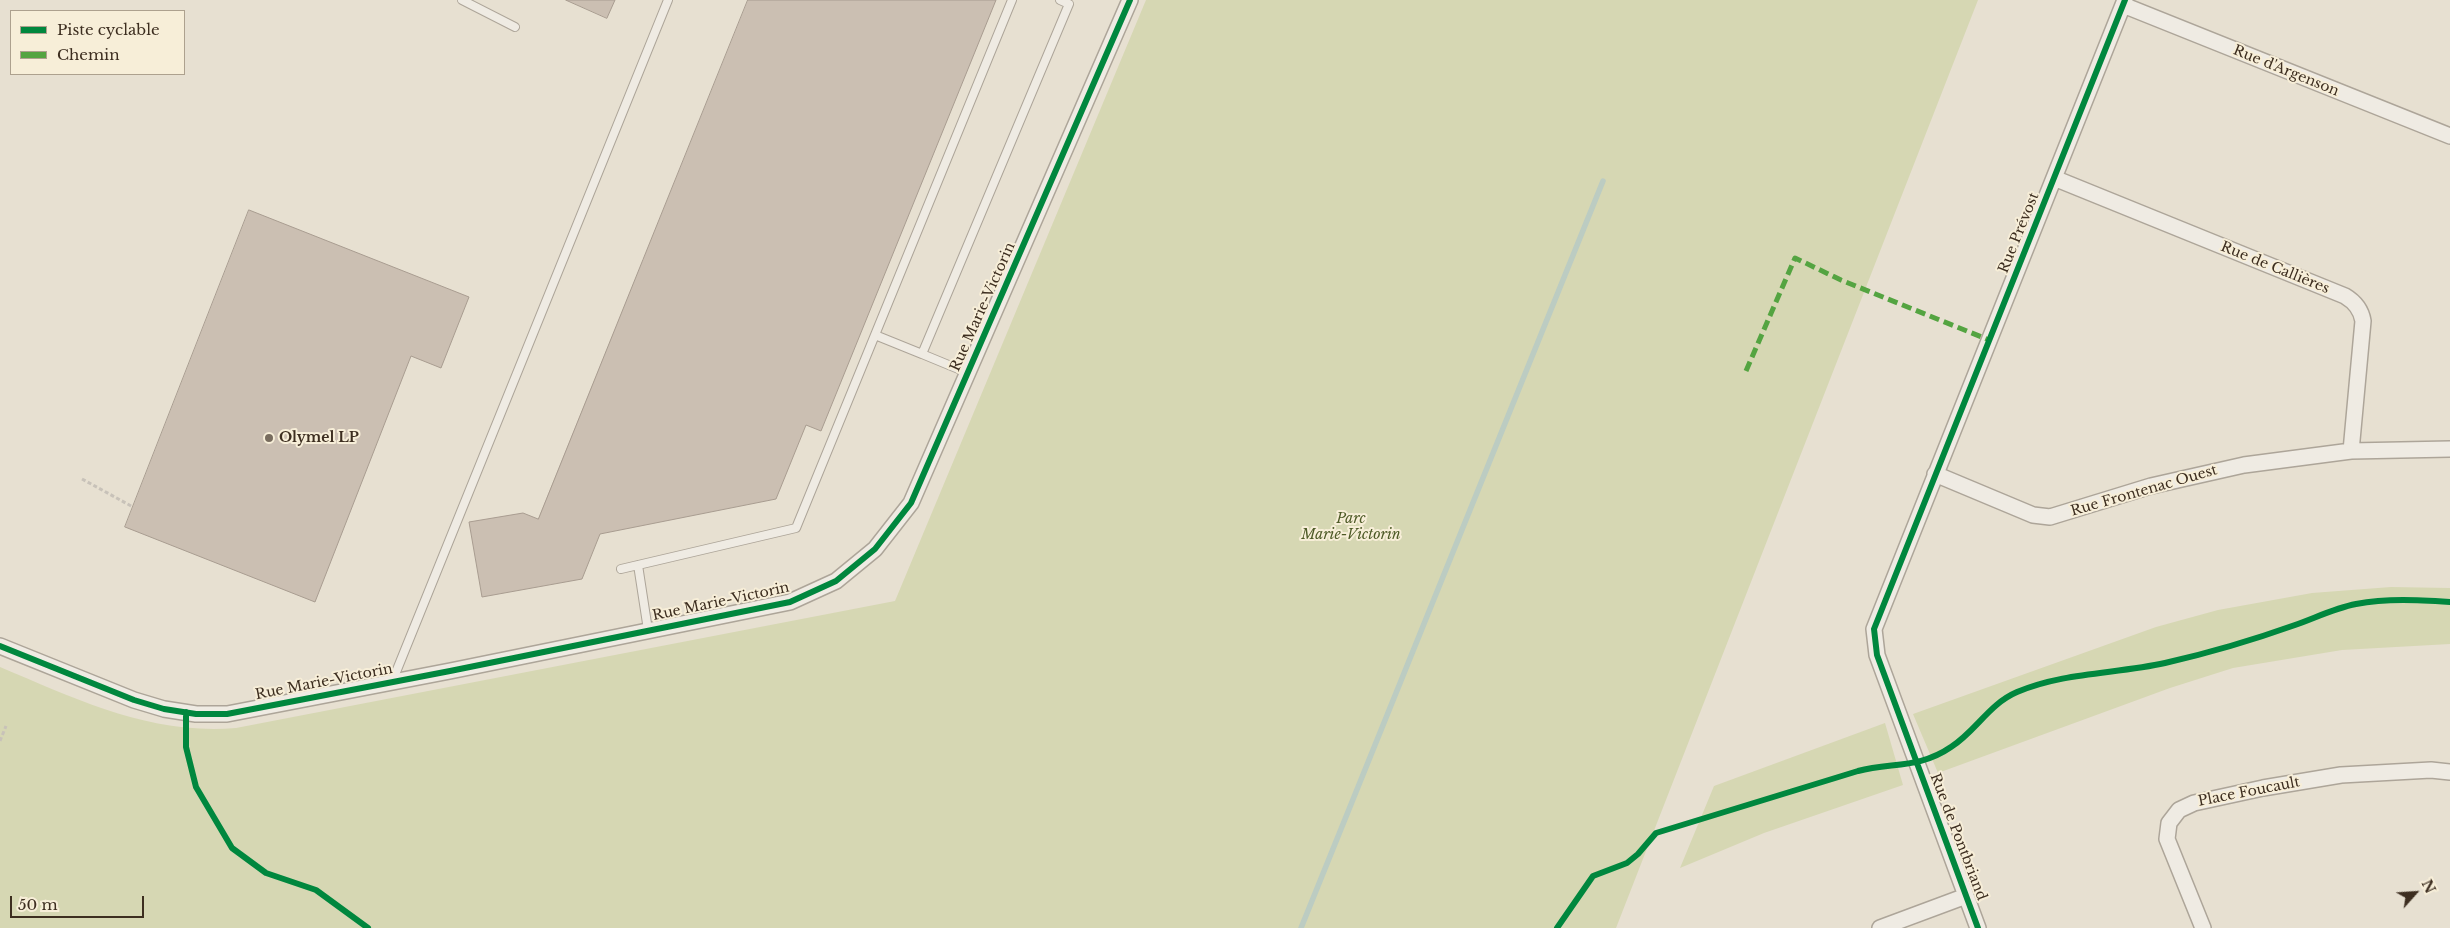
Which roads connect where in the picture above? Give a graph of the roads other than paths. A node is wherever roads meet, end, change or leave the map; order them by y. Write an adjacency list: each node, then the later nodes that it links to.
1 (462, 0): 7 (lane)
2 (668, 0): 20 (lane)
3 (1012, 0): 10 (lane)
4 (1060, 0): 11 (lane)
5 (1130, 0): 12 (street, Rue Marie-Victorin)
6 (2124, 3): 8 (street, Rue d'Argenson); 9 (street, Rue Prévost)
7 (515, 27)
8 (2450, 136)
9 (2054, 178): 14 (street, Rue de Callières); 15 (street, Rue Prévost)
10 (875, 335): 11 (lane); 16 (lane)
11 (922, 354): 12 (lane)
12 (968, 373): 18 (street, Rue Marie-Victorin)
13 (2450, 449): 14 (street, Rue Frontenac Ouest)
14 (2351, 451): 15 (street, Rue Frontenac Ouest)
15 (1935, 474): 22 (street, Rue de Pontbriand)
16 (638, 565): 17 (lane); 18 (lane)
17 (621, 569)
18 (648, 630): 20 (street, Rue Marie-Victorin)
19 (0, 646): 20 (street, Rue Marie-Victorin)
20 (391, 682)
21 (2450, 772): 25 (street, Place Foucault)
22 (1966, 896): 23 (street); 24 (street, Rue de Pontbriand)
23 (1880, 928)
24 (1978, 928)
25 (2203, 928)

